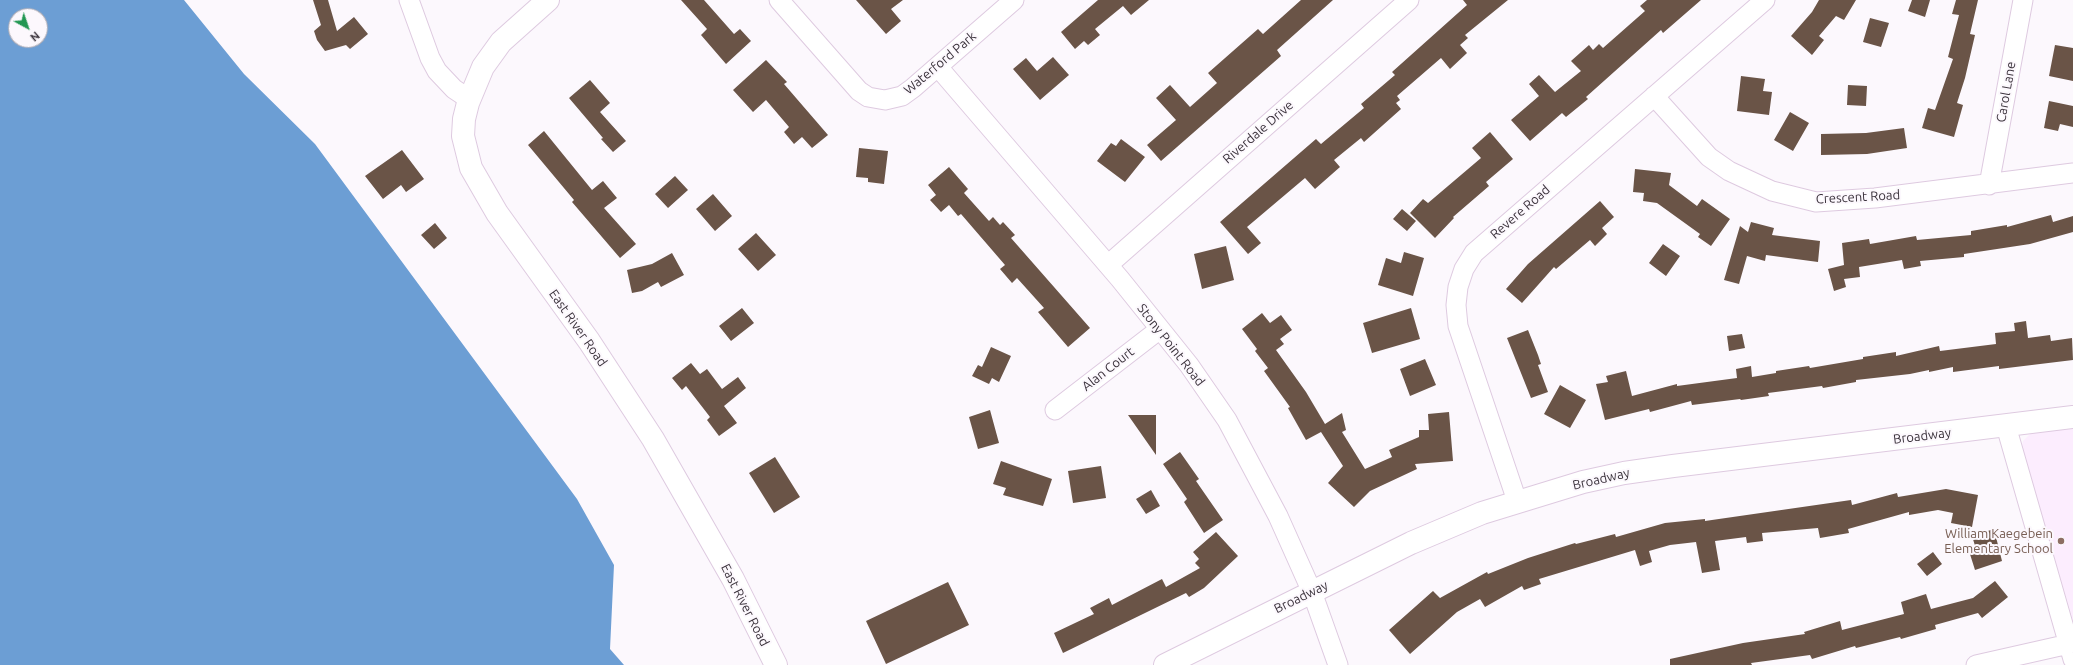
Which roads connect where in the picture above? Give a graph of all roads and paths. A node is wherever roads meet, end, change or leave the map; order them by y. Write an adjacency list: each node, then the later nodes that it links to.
1 (409, 0): 10 (street)
2 (548, 0): 10 (street, East River Road)
3 (779, 0): 8 (street, Waterford Park)
4 (1014, 0): 8 (street, Waterford Park)
5 (1409, 0): 13 (street, Riverdale Drive)
6 (1765, 0): 9 (street, Revere Road)
7 (2023, 0): 12 (street, Carol Lane)
8 (938, 67): 13 (street, Stony Point Road)
9 (1654, 96): 12 (street, Crescent Road); 18 (street, Revere Road)
10 (469, 99): 21 (street, East River Road)
11 (2073, 173): 12 (street, Crescent Road)
12 (1989, 185)
13 (1108, 265): 14 (street, Stony Point Road)
14 (1160, 329): 15 (street, Alan Court); 19 (street, Stony Point Road)
15 (1055, 410)
16 (2073, 417): 17 (street, Broadway)
17 (2006, 426): 18 (street, Broadway); 20 (street)
18 (1517, 501): 19 (street, Broadway)
19 (1312, 592): 22 (street, Broadway); 23 (street, Stony Point Road)
20 (2071, 652): 24 (street)
21 (776, 665)
22 (1165, 665)
23 (1338, 665)
24 (1976, 665)

